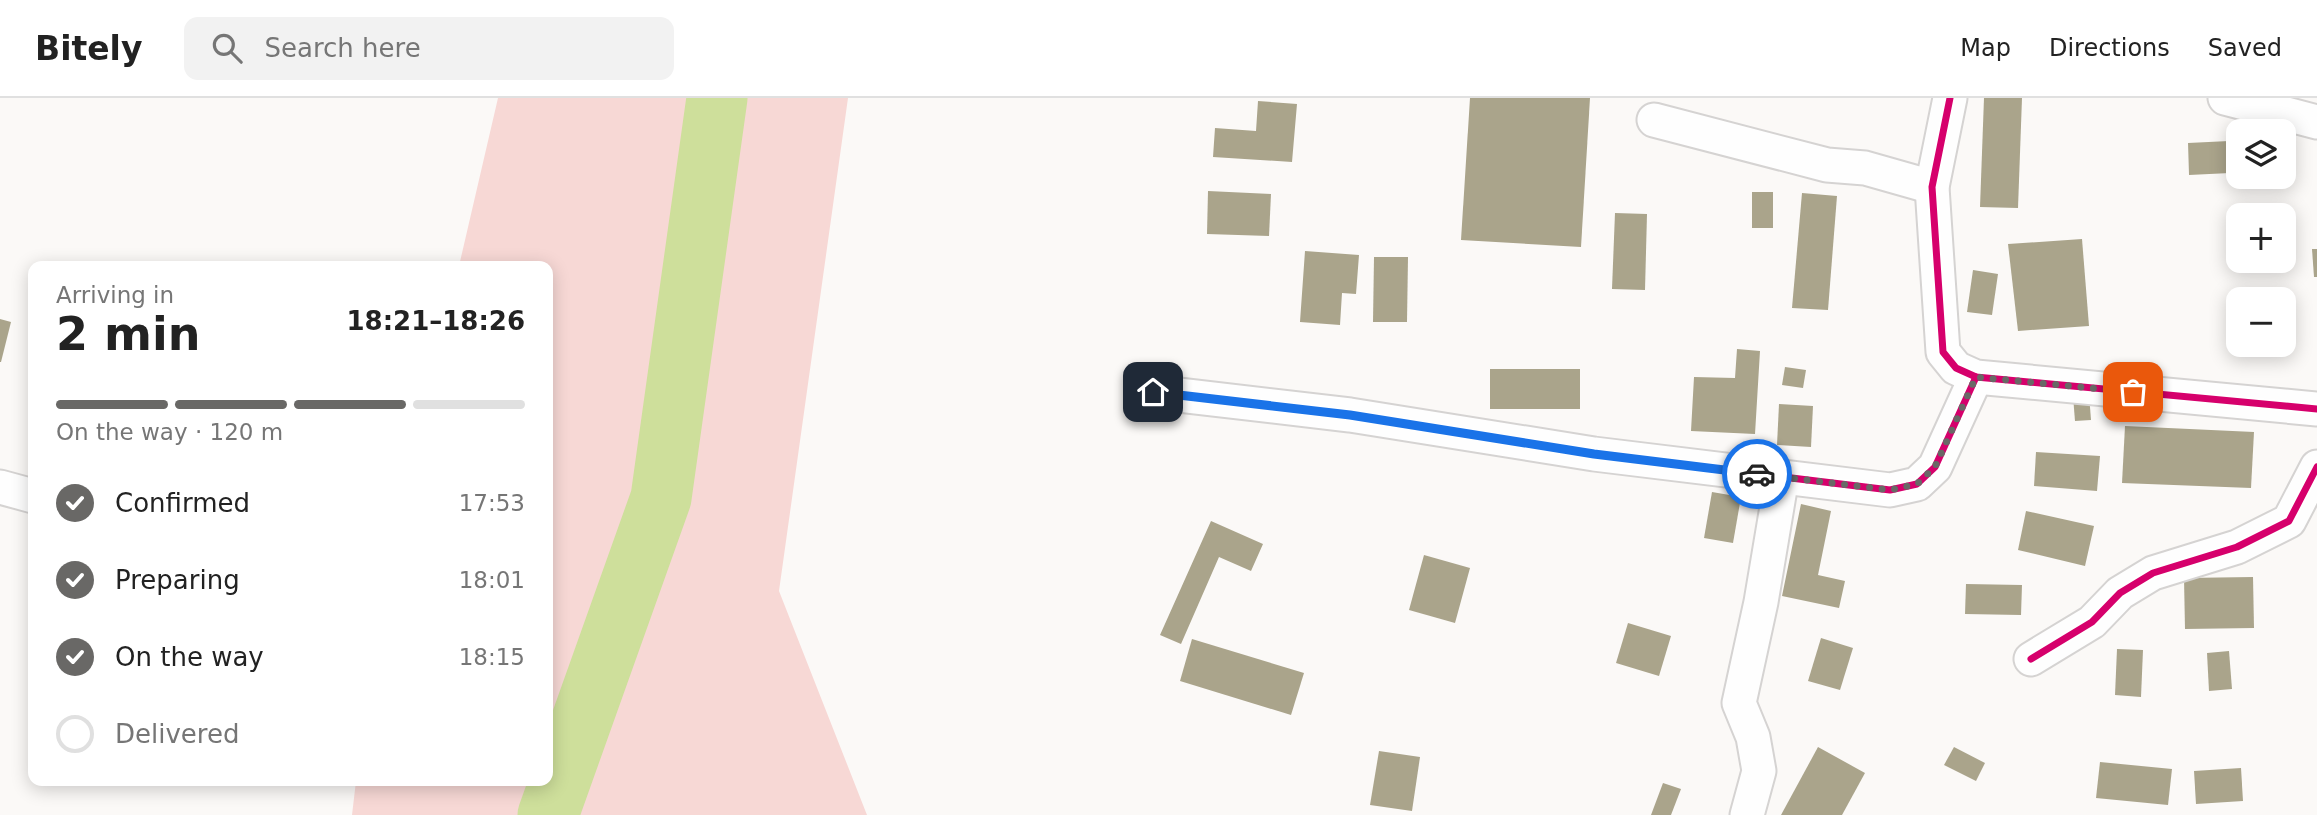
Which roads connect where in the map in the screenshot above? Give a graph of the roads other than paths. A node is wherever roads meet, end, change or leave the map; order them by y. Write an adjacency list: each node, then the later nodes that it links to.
1 (1951, 98): 5 (street)
2 (2225, 98): 4 (street)
3 (1654, 120): 5 (street)
4 (2317, 122)
5 (1932, 187): 6 (street)
6 (1976, 377): 8 (street); 10 (street)
7 (1153, 392): 10 (street)
8 (2317, 409)
9 (2317, 467): 13 (street)
10 (1782, 477): 14 (street)
11 (0, 487): 12 (street)
12 (28, 495)
13 (2031, 659)
14 (1747, 815)

